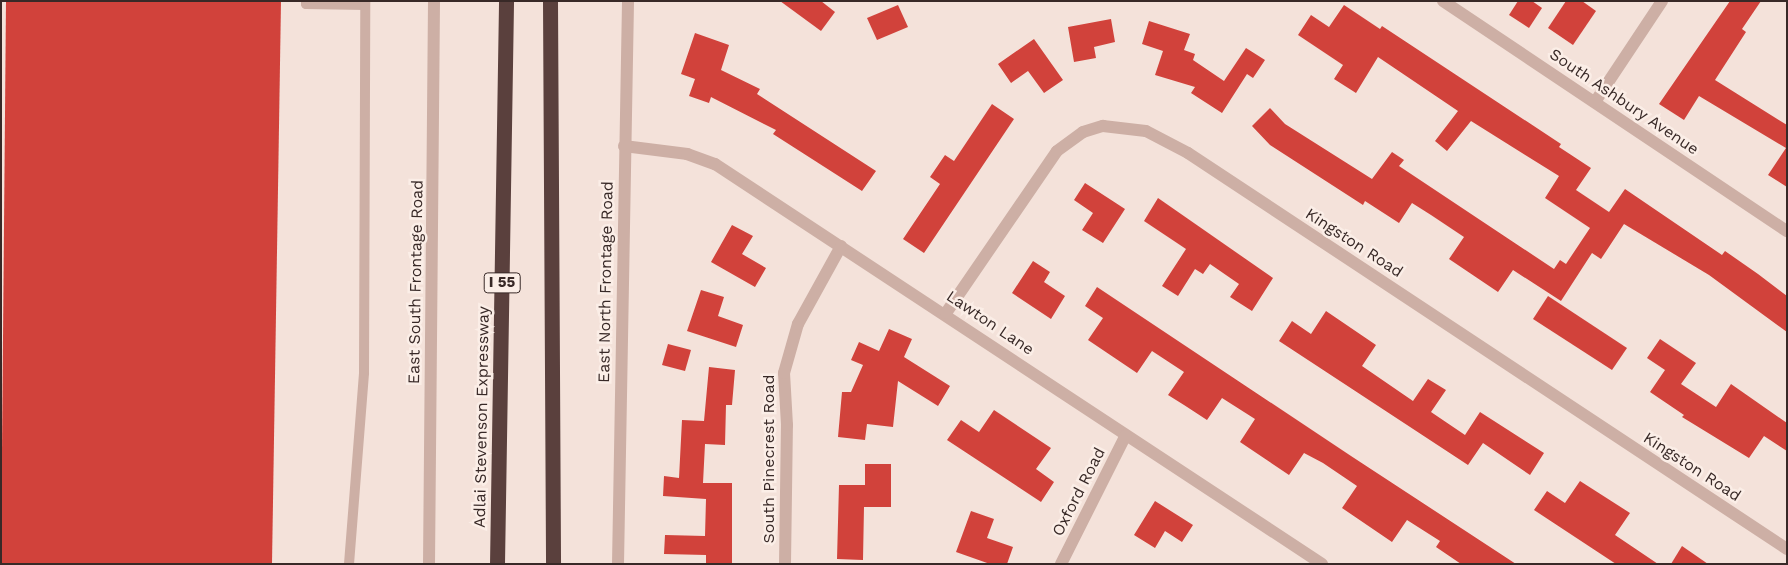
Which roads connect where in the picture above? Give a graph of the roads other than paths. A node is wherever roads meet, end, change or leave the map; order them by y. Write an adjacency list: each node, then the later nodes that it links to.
1 (306, 1): 8 (lane)
2 (434, 1): 17 (street, East South Frontage Road)
3 (506, 1): 18 (highway, Adlai Stevenson Expressway / I 55)
4 (550, 1): 19 (highway)
5 (628, 1): 10 (street, East North Frontage Road)
6 (1443, 1): 9 (street, South Ashbury Avenue)
7 (1662, 1): 9 (street)
8 (365, 3): 16 (lane)
9 (1595, 102): 11 (street, South Ashbury Avenue)
10 (624, 146): 12 (street, Lawton Lane); 20 (street, East North Frontage Road)
11 (1787, 231)
12 (841, 246): 13 (street, Lawton Lane); 21 (street, South Pinecrest Road)
13 (946, 314): 14 (street, Lawton Lane); 15 (street, Kingston Road)
14 (1126, 435): 22 (street, Oxford Road); 23 (street, Lawton Lane)
15 (1787, 549)
16 (350, 564)
17 (429, 564)
18 (497, 564)
19 (553, 564)
20 (618, 564)
21 (785, 564)
22 (1061, 564)
23 (1322, 564)

